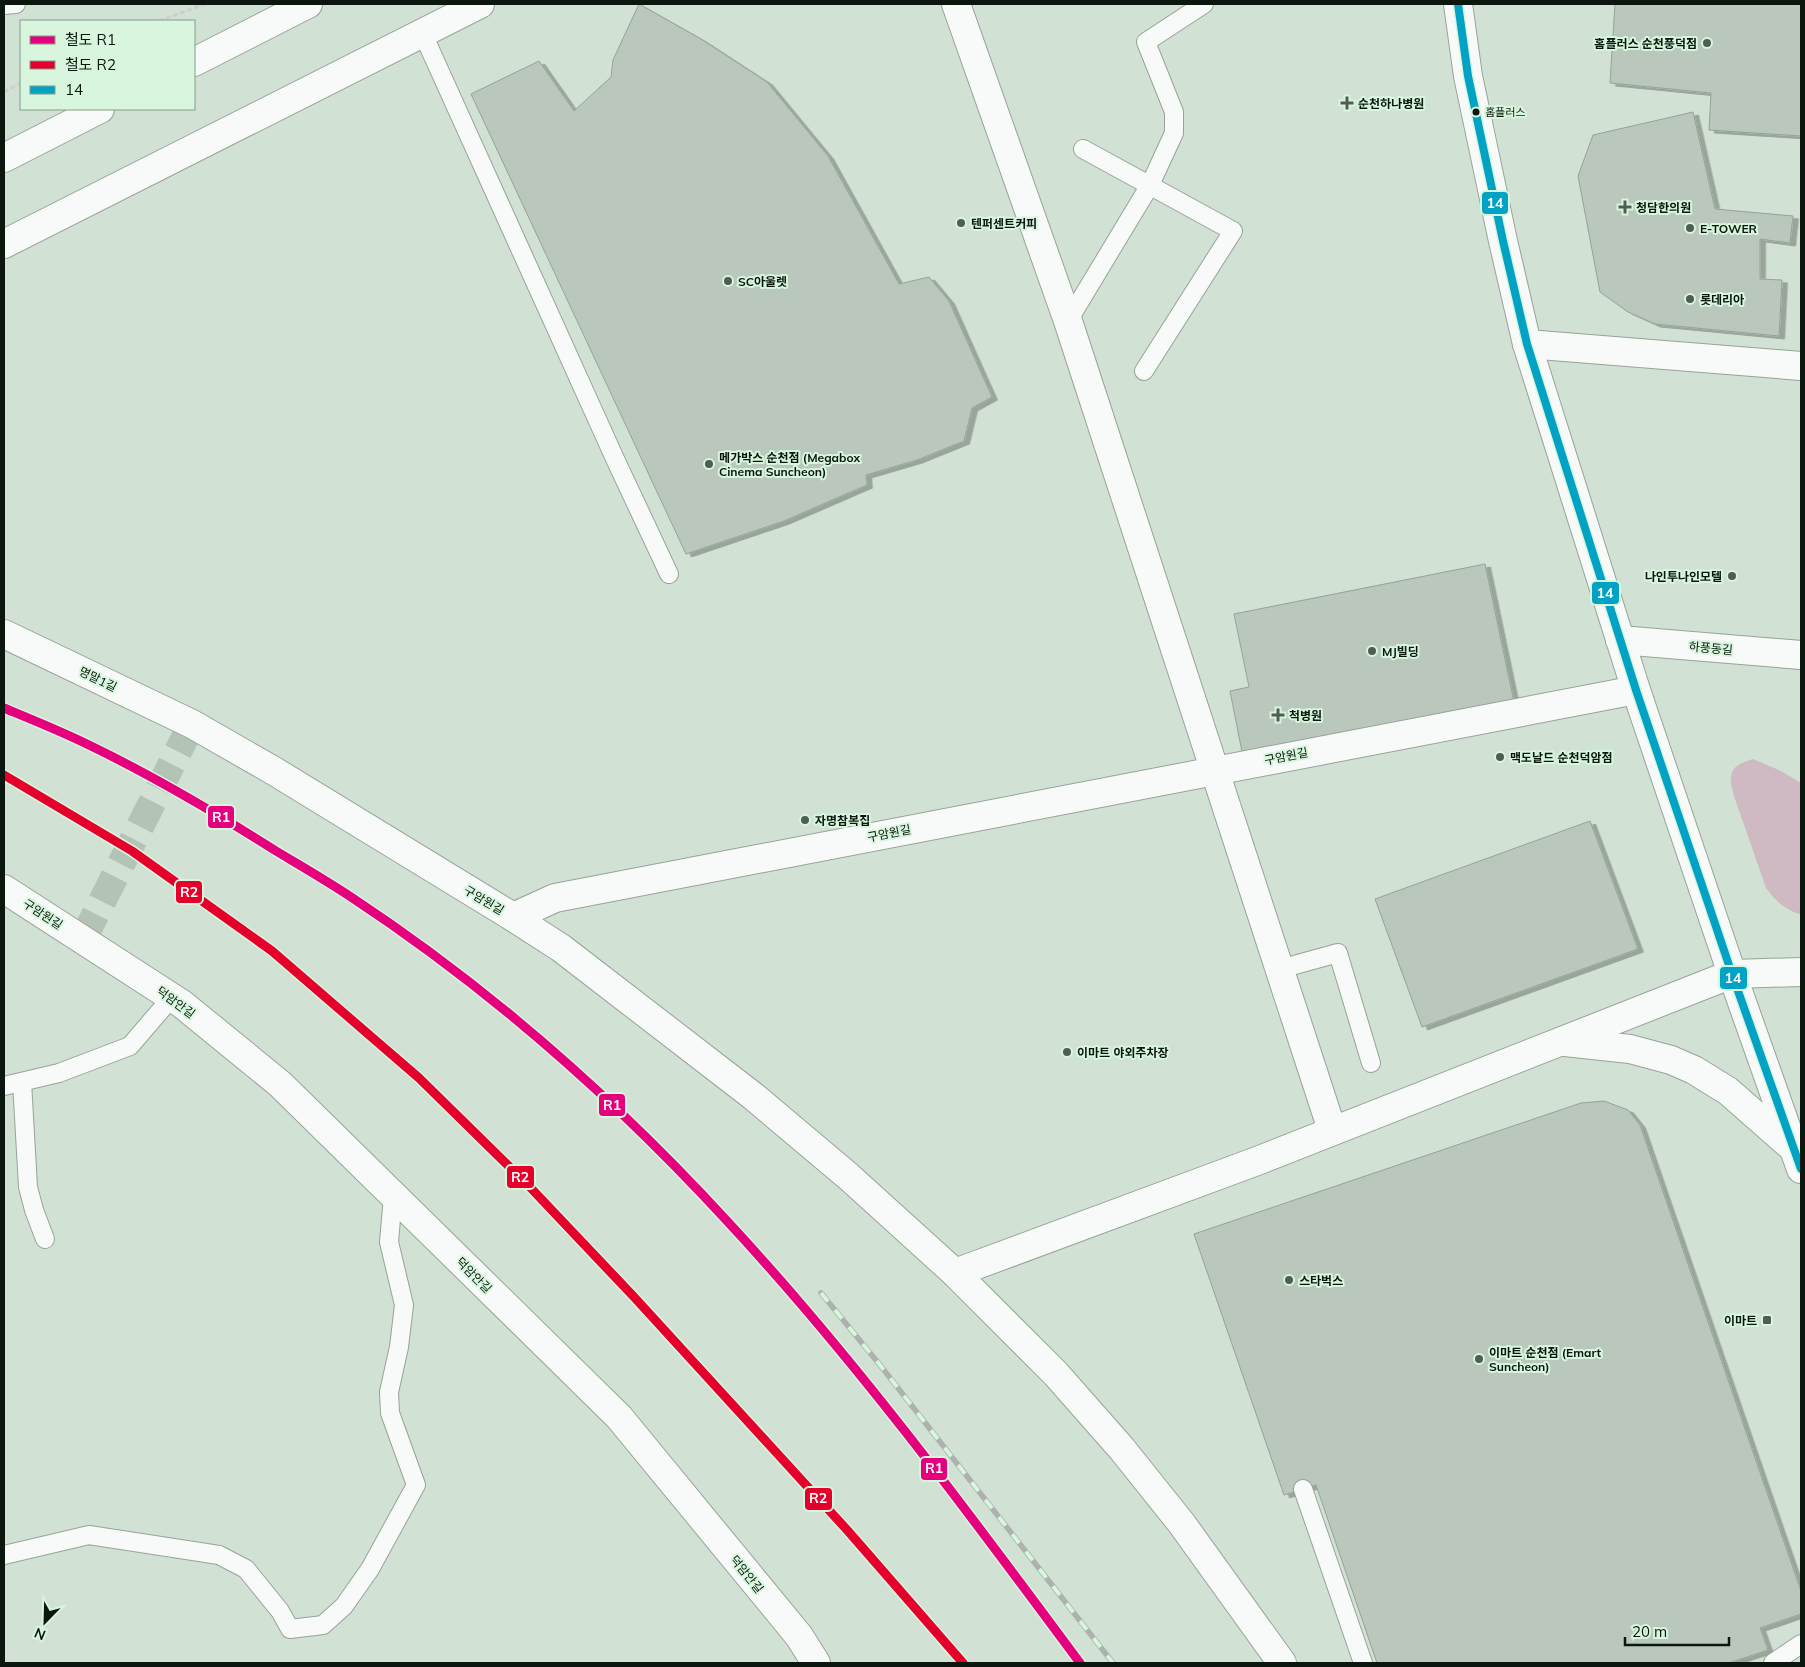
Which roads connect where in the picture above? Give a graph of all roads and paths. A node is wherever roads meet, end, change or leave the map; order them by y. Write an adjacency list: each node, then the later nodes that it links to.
1 (16, 4): 8 (lane)
2 (205, 4): 9 (path)
3 (308, 4): 11 (street)
4 (480, 4): 10 (street)
5 (956, 4): 19 (street)
6 (1204, 4): 17 (lane)
7 (1458, 4): 20 (street)
8 (4, 5)
9 (161, 20)
10 (423, 34): 18 (street); 23 (lane)
11 (195, 61)
12 (20, 84): 13 (path)
13 (4, 92)
14 (98, 110): 16 (street)
15 (1082, 150): 17 (lane)
16 (4, 158)
17 (1150, 185): 19 (lane); 22 (lane)
18 (4, 244)
19 (1068, 321): 29 (street)
20 (1528, 344): 21 (street); 25 (street)
21 (1801, 366)
22 (1144, 371)
23 (669, 574)
24 (4, 634): 28 (street, 명말1길)
25 (1620, 640): 26 (street, 하풍동길); 27 (street)
26 (1801, 655)
27 (1636, 690): 29 (street, 구암원길); 35 (street)
28 (192, 724): 31 (street, 구암원길)
29 (1216, 770): 31 (street, 구암원길); 33 (street)
30 (4, 889): 32 (street, 구암원길)
31 (513, 918): 45 (street)
32 (82, 939): 36 (street, 덕암안길)
33 (1280, 969): 38 (lane); 41 (street)
34 (1801, 972): 35 (street)
35 (1732, 974): 37 (street); 42 (street)
36 (172, 997): 39 (lane); 43 (street, 덕암안길)
37 (1560, 1042): 41 (street); 42 (street)
38 (1371, 1063)
39 (22, 1082): 40 (lane); 44 (lane)
40 (4, 1086)
41 (1332, 1130): 45 (street)
42 (1799, 1150)
43 (393, 1196): 47 (lane); 49 (street, 덕암안길)
44 (45, 1239)
45 (955, 1273): 50 (street)
46 (1303, 1489): 51 (lane)
47 (4, 1555)
48 (1801, 1644): 52 (lane)
49 (816, 1663)
50 (1282, 1663)
51 (1363, 1663)
52 (1773, 1663)

